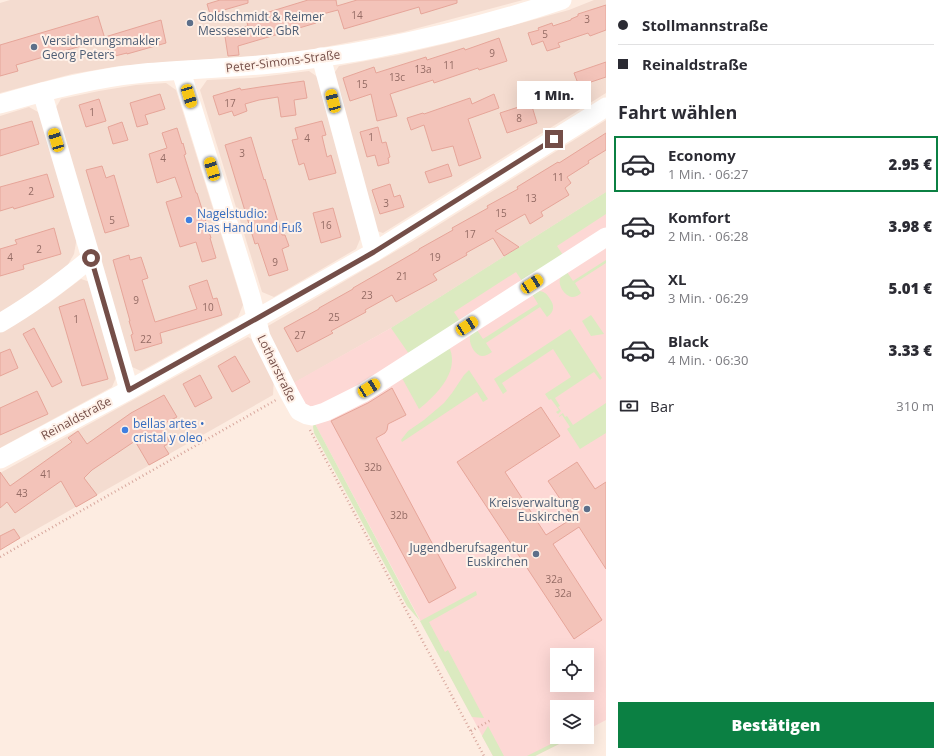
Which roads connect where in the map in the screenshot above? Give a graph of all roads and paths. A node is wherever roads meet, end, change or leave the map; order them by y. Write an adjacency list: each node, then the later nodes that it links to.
1 (562, 0): 2 (street, Peter-Simons-Straße)
2 (321, 57): 3 (street, Peter-Simons-Straße); 8 (street)
3 (181, 71): 4 (street, Peter-Simons-Straße); 10 (street, Lotharstraße)
4 (42, 92): 5 (street, Peter-Simons-Straße); 9 (street)
5 (0, 104)
6 (606, 107): 8 (street, Reinaldstraße)
7 (606, 237): 14 (street)
8 (374, 252): 10 (street, Reinaldstraße)
9 (91, 258): 11 (street); 12 (street)
10 (256, 319): 12 (street, Reinaldstraße); 14 (street, Lotharstraße)
11 (0, 323)
12 (129, 390): 15 (street, Reinaldstraße)
13 (278, 399): 16 (path)
14 (299, 411): 18 (path)
15 (0, 459)
16 (0, 557)
17 (491, 720): 18 (path)
18 (471, 731): 19 (path)
19 (484, 756)

